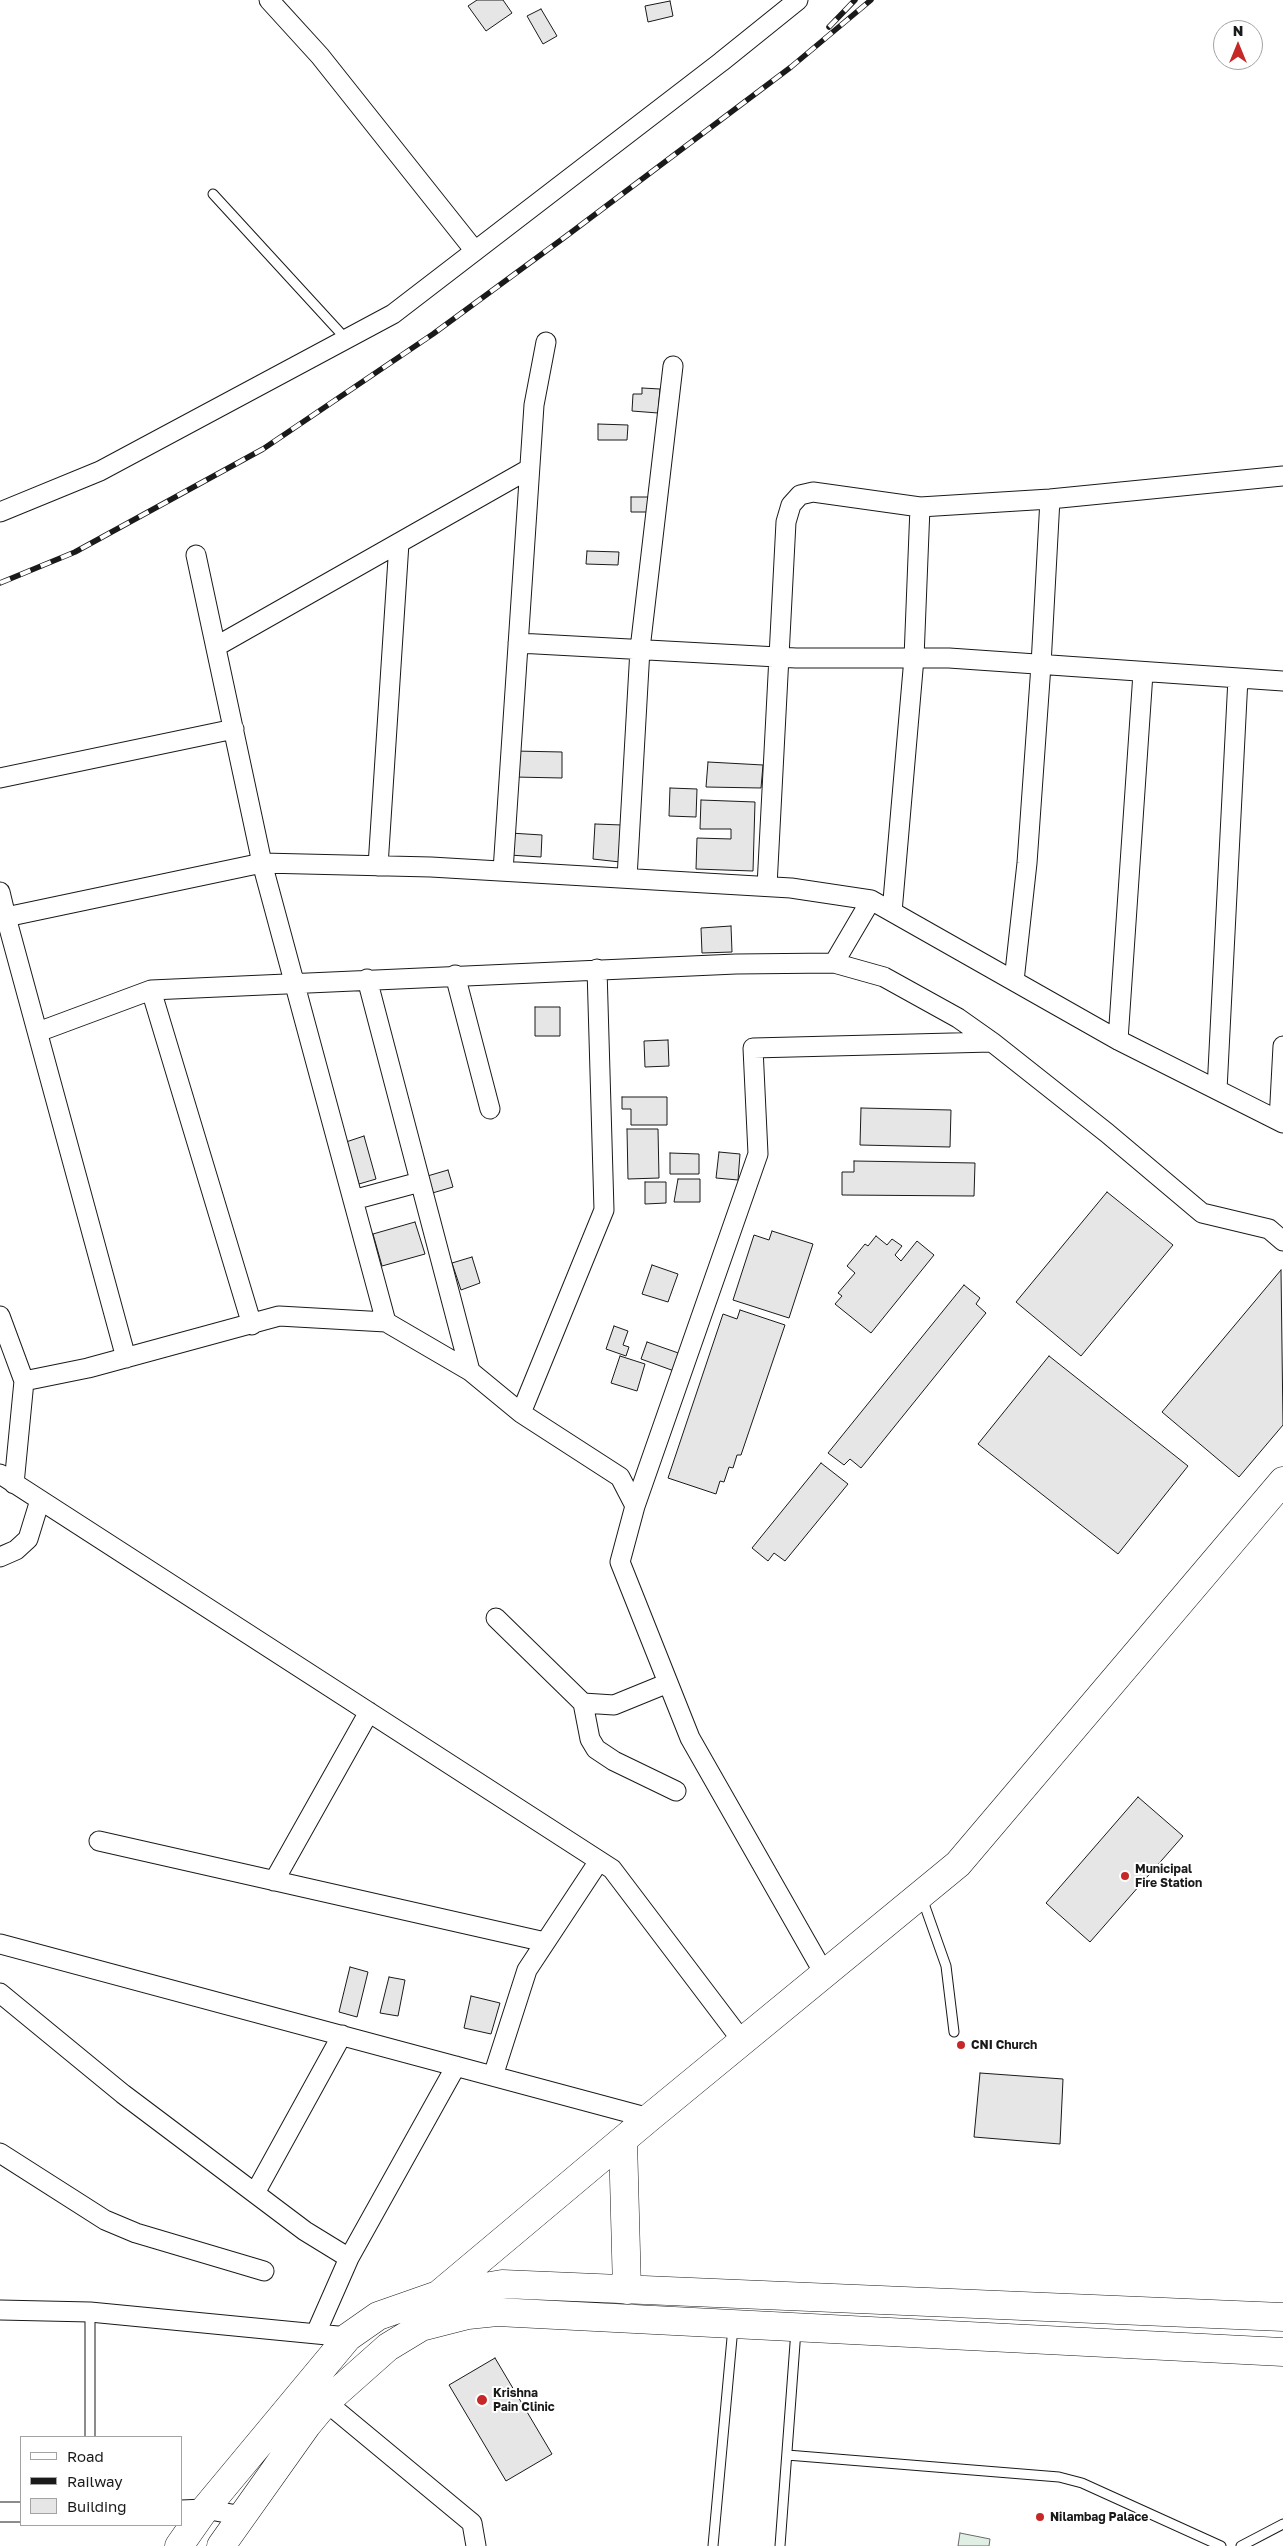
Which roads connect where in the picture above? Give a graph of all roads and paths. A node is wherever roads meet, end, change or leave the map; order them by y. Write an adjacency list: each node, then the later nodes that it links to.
1 (269, 0): 4 (street)
2 (798, 0): 4 (street)
3 (213, 194): 5 (lane)
4 (475, 251): 5 (street)
5 (346, 339): 12 (street)
6 (546, 342): 8 (street)
7 (673, 366): 17 (street)
8 (530, 469): 13 (street); 15 (street)
9 (1283, 476): 10 (street)
10 (1050, 499): 11 (street); 20 (street)
11 (920, 507): 18 (street); 19 (street)
12 (0, 512)
13 (399, 543): 16 (street); 27 (street)
14 (196, 556): 16 (street)
15 (518, 643): 17 (street); 28 (street)
16 (216, 646): 24 (street)
17 (640, 649): 18 (street); 29 (street)
18 (778, 657): 19 (street); 30 (street)
19 (914, 658): 20 (street); 33 (street)
20 (1041, 665): 21 (street); 39 (street)
21 (1143, 673): 22 (street); 43 (street)
22 (1238, 678): 23 (street); 46 (street)
23 (1283, 681)
24 (234, 729): 25 (street); 26 (street)
25 (0, 778)
26 (262, 863): 27 (street); 34 (street); 40 (street)
27 (378, 866): 28 (street)
28 (503, 872): 29 (street)
29 (627, 878): 30 (street)
30 (767, 886): 32 (street)
31 (0, 892): 34 (street)
32 (871, 900): 33 (street); 35 (street)
33 (892, 912): 39 (street)
34 (6, 917): 42 (street)
35 (834, 963): 36 (street); 44 (street)
36 (598, 970): 37 (street); 58 (street)
37 (455, 975): 38 (street); 47 (street)
38 (367, 979): 40 (street); 49 (street)
39 (1014, 981): 43 (street)
40 (294, 982): 41 (street); 50 (street)
41 (151, 990): 42 (street); 54 (street)
42 (38, 1032): 55 (street)
43 (1118, 1040): 46 (street)
44 (992, 1042): 51 (street); 62 (street)
45 (1283, 1046): 48 (street)
46 (1217, 1090): 48 (street)
47 (490, 1109)
48 (1281, 1122)
49 (420, 1182): 50 (street); 56 (street)
50 (353, 1200): 53 (street)
51 (1283, 1241)
52 (0, 1316): 57 (street)
53 (386, 1322): 54 (street); 56 (street)
54 (252, 1325): 55 (street)
55 (126, 1358): 57 (street)
56 (470, 1371): 58 (street)
57 (24, 1381): 59 (street)
58 (521, 1413): 62 (street)
59 (7, 1479): 61 (street)
60 (1283, 1481): 72 (main road)
61 (40, 1500): 63 (street); 67 (street)
62 (635, 1506): 65 (street)
63 (0, 1557)
64 (496, 1618): 66 (street)
65 (668, 1683): 66 (street); 75 (street)
66 (583, 1703): 68 (street)
67 (369, 1712): 70 (street); 71 (street)
68 (676, 1791)
69 (99, 1841): 71 (street)
70 (599, 1861): 73 (street); 79 (street)
71 (274, 1881): 73 (street)
72 (921, 1895): 75 (main road); 77 (lane)
73 (545, 1942): 81 (street)
74 (0, 1944): 78 (street)
75 (825, 1975): 79 (main road)
76 (0, 1993): 85 (street)
77 (954, 2032)
78 (342, 2035): 80 (street); 85 (street)
79 (743, 2042): 82 (main road)
80 (456, 2066): 81 (street); 86 (street)
81 (493, 2076): 82 (street)
82 (649, 2118): 83 (main road)
83 (623, 2140): 88 (main road); 89 (main road)
84 (0, 2153): 87 (street)
85 (255, 2193): 86 (street)
86 (349, 2258): 96 (street)
87 (264, 2271)
88 (627, 2290): 89 (main road); 92 (main road)
89 (438, 2295): 94 (main road); 97 (main road)
90 (0, 2310): 91 (street)
91 (90, 2312): 96 (street); 100 (lane)
92 (1283, 2317)
93 (733, 2324): 94 (main road); 95 (main road); 110 (lane)
94 (421, 2327): 99 (main road)
95 (796, 2327): 98 (main road); 101 (lane)
96 (316, 2334): 97 (street)
97 (348, 2336): 102 (main road)
98 (1283, 2352)
99 (326, 2402): 105 (main road); 109 (street)
100 (90, 2436)
101 (787, 2455): 111 (lane); 112 (lane)
102 (193, 2510): 105 (street); 107 (main road)
103 (0, 2512): 104 (street)
104 (20, 2512)
105 (242, 2516): 108 (main road)
106 (1283, 2524): 113 (lane)
107 (179, 2546)
108 (221, 2546)
109 (476, 2546)
110 (713, 2546)
111 (780, 2546)
112 (1221, 2546)
113 (1241, 2546)

